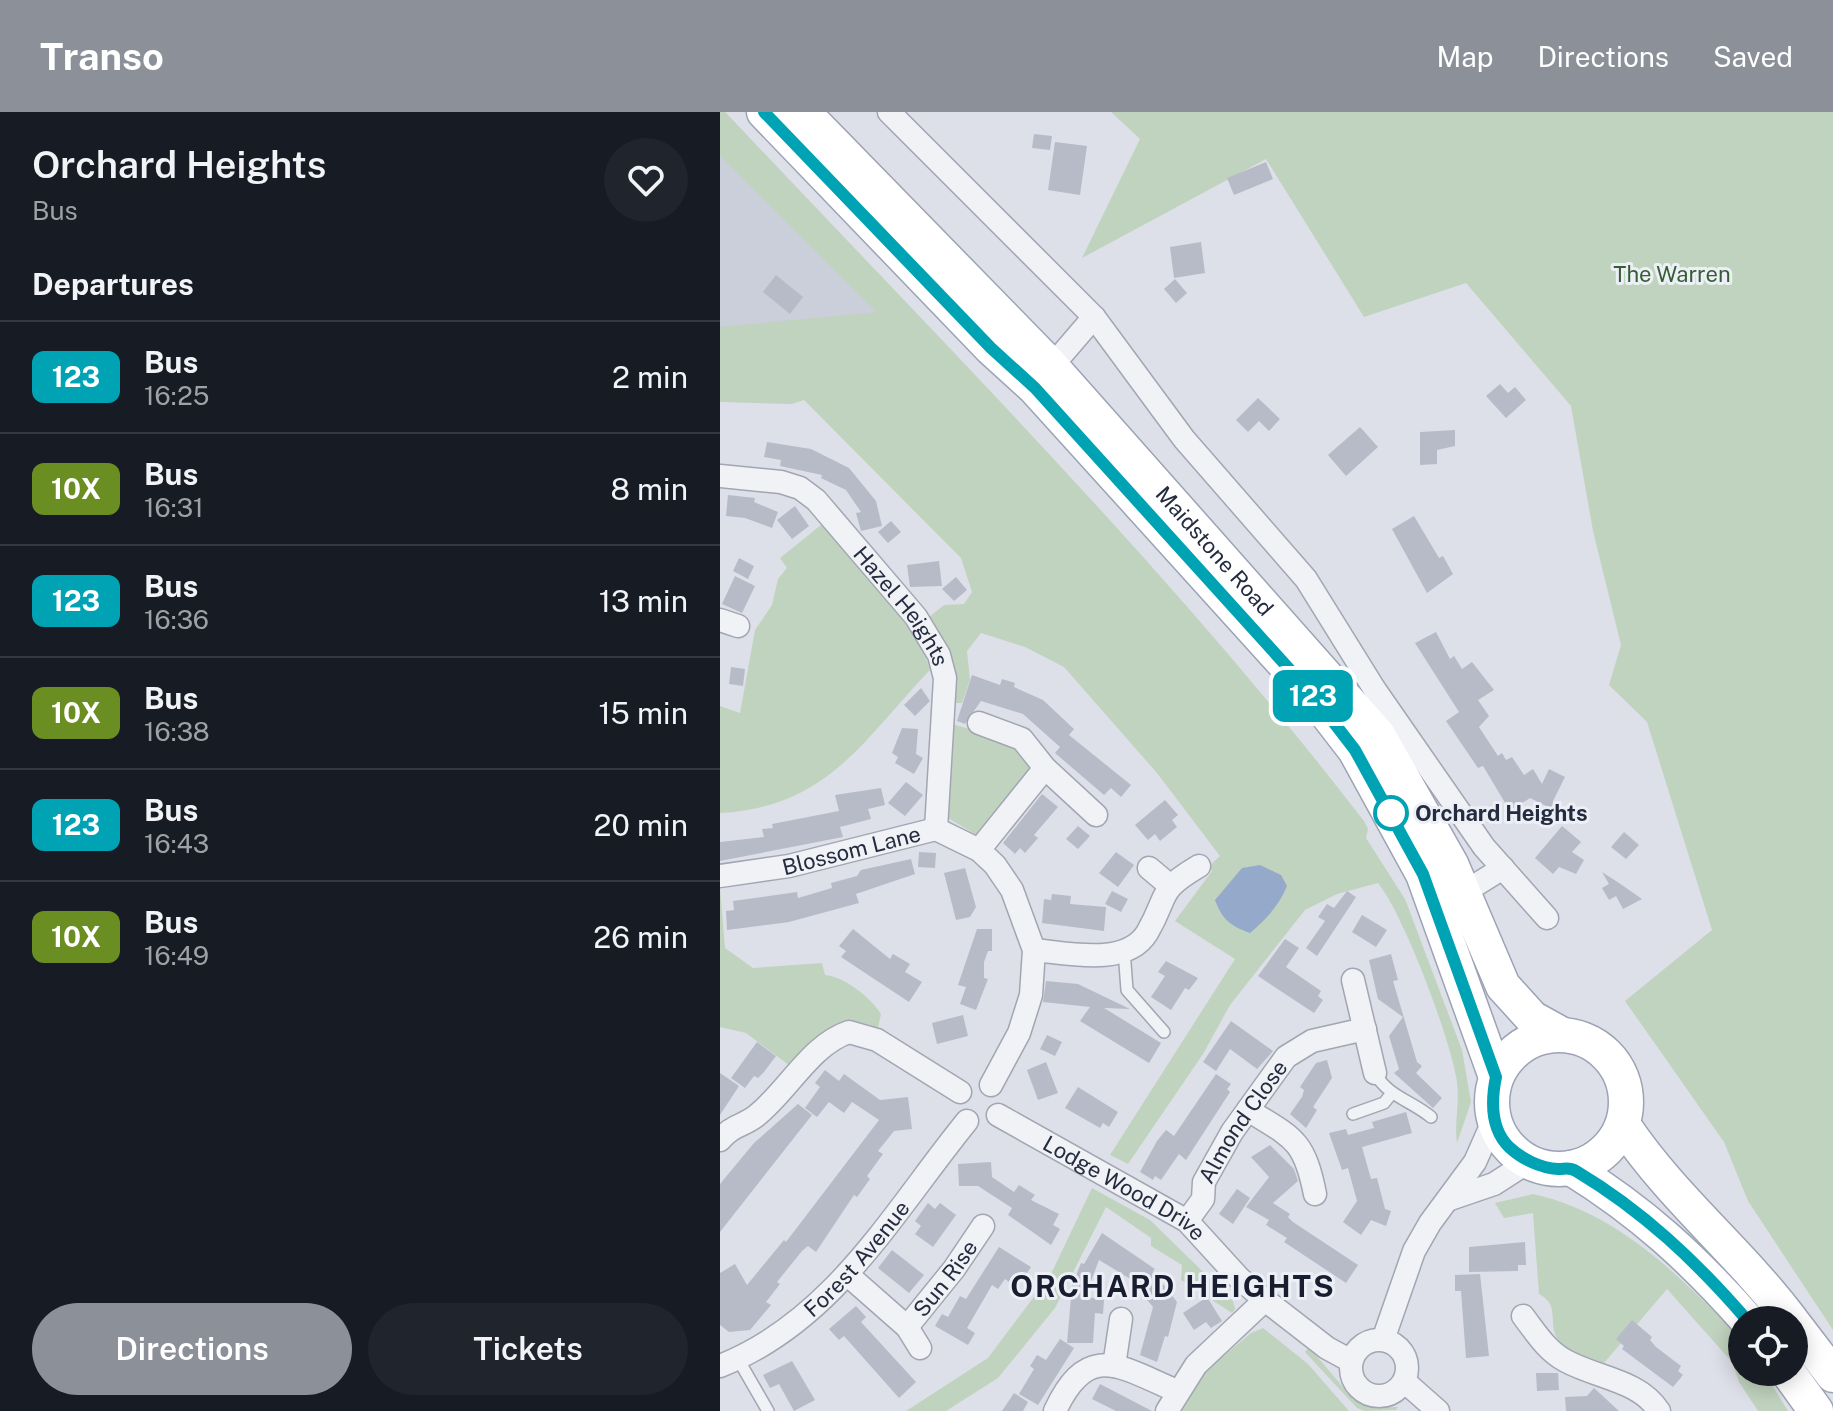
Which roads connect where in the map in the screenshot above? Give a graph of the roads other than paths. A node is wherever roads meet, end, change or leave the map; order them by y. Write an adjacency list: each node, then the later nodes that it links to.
1 (764, 112): 5 (main road, Maidstone Road)
2 (803, 112): 5 (main road, Maidstone Road)
3 (889, 112): 4 (street)
4 (1094, 317): 5 (street); 14 (street)
5 (1043, 377): 17 (main road, Maidstone Road); 26 (main road, Maidstone Road)
6 (720, 476): 10 (street, Hazel Heights)
7 (979, 723): 8 (street)
8 (1045, 768): 9 (street); 11 (street)
9 (1096, 815)
10 (936, 829): 11 (street, Blossom Lane); 15 (street, Blossom Lane)
11 (979, 850): 19 (street, Blossom Lane)
12 (1199, 866): 16 (street)
13 (1149, 868): 16 (street)
14 (1503, 868): 17 (street); 18 (street)
15 (720, 876)
16 (1168, 884): 20 (street)
17 (1463, 893): 24 (main road, Maidstone Road)
18 (1547, 918)
19 (1034, 950): 20 (street); 27 (street, Blossom Lane)
20 (1124, 950): 23 (lane)
21 (1353, 980): 22 (street)
22 (1365, 1029): 25 (street); 30 (street, Almond Close)
23 (1164, 1032)
24 (1559, 1033): 26 (main road); 36 (main road)
25 (1375, 1073): 29 (lane)
26 (1496, 1077): 34 (main road)
27 (991, 1085): 28 (street); 32 (street)
28 (960, 1092): 35 (street); 37 (street)
29 (1392, 1093): 31 (lane); 33 (lane)
30 (1248, 1110): 40 (street); 42 (street, Almond Close)
31 (1353, 1114)
32 (998, 1115): 35 (street); 42 (street, Lodge Wood Drive)
33 (1431, 1117)
34 (1494, 1119): 38 (main road); 41 (street)
35 (967, 1121): 44 (street, Forest Avenue)
36 (1624, 1126): 39 (main road); 47 (main road)
37 (720, 1140)
38 (1528, 1162): 39 (main road); 41 (street)
39 (1571, 1168): 46 (main road)
40 (1315, 1194)
41 (1450, 1199): 51 (street)
42 (1187, 1221): 45 (street, Lodge Wood Drive)
43 (983, 1226): 50 (street, Sun Rise)
44 (849, 1276): 50 (street, Sun Rise); 55 (street, Forest Avenue)
45 (1265, 1300): 54 (street, Lodge Wood Drive); 60 (street)
46 (1734, 1306)
47 (1780, 1306)
48 (1523, 1316): 64 (street)
49 (1121, 1319): 56 (street)
50 (907, 1327): 53 (street, Sun Rise)
51 (1383, 1340): 54 (street); 58 (street)
52 (1808, 1343): 57 (main road)
53 (920, 1348)
54 (1351, 1361): 58 (street)
55 (729, 1363): 61 (lane)
56 (1114, 1366): 60 (street); 62 (street)
57 (1833, 1375)
58 (1404, 1381): 63 (street)
59 (1798, 1386): 65 (main road)
60 (1172, 1401)
61 (768, 1411)
62 (1055, 1411)
63 (1438, 1411)
64 (1659, 1411)
65 (1816, 1411)

